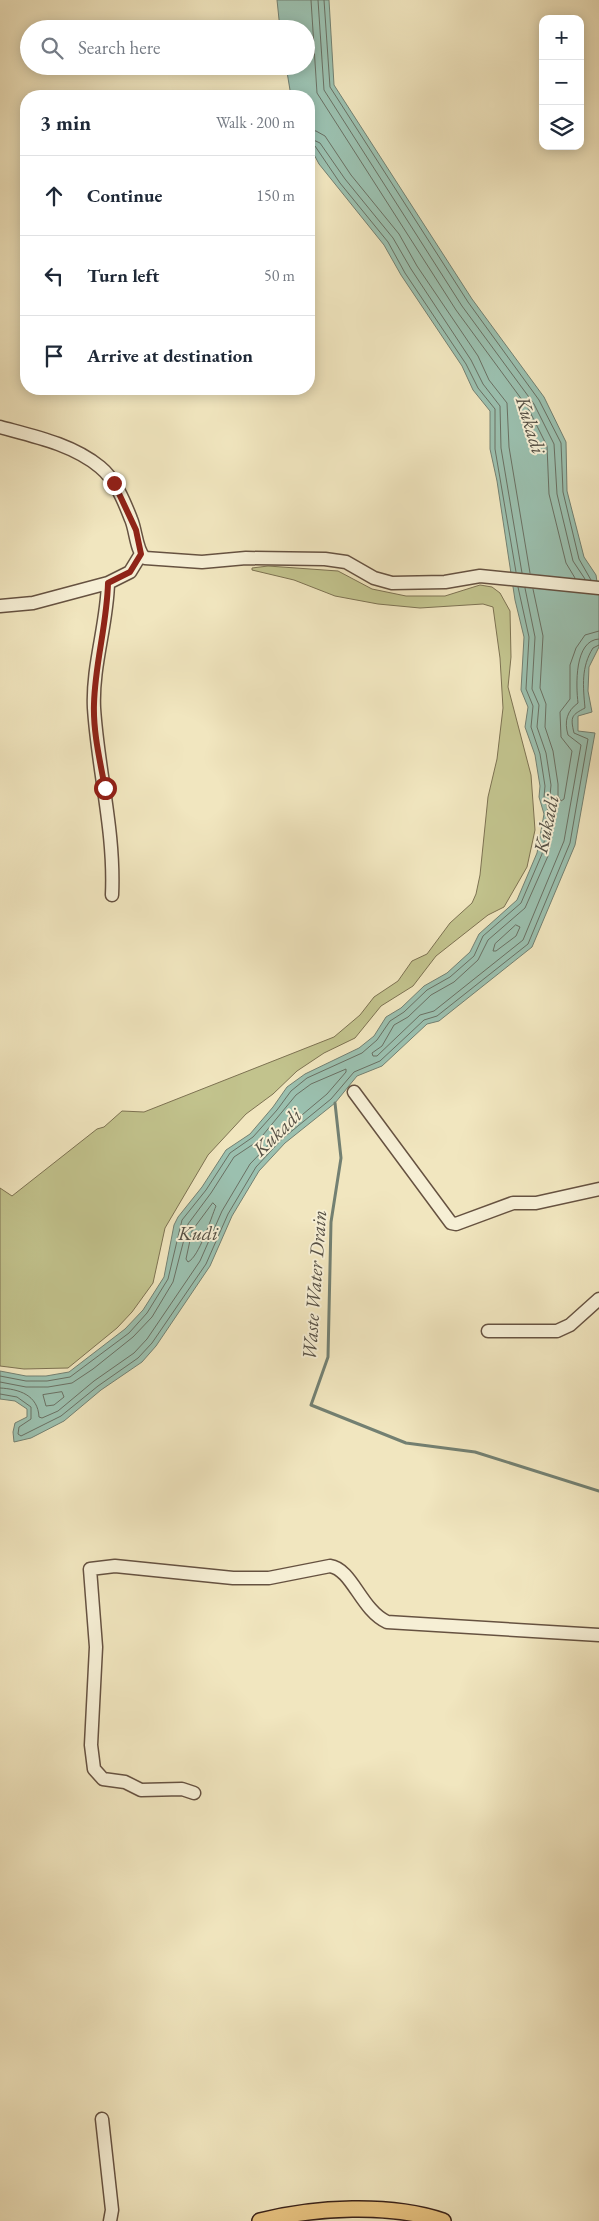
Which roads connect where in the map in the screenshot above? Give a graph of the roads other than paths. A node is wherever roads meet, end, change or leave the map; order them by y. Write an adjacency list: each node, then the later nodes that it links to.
1 (0, 427): 2 (street)
2 (141, 554): 3 (street); 4 (street)
3 (108, 583): 5 (street); 6 (street)
4 (599, 588)
5 (0, 606)
6 (112, 895)
7 (354, 1092): 8 (street)
8 (599, 1190)
9 (599, 1299): 10 (street)
10 (488, 1331)
11 (599, 1634): 12 (street)
12 (194, 1793)
13 (102, 2119): 14 (street)
14 (110, 2221)
15 (260, 2221): 16 (main road)
16 (444, 2221)

